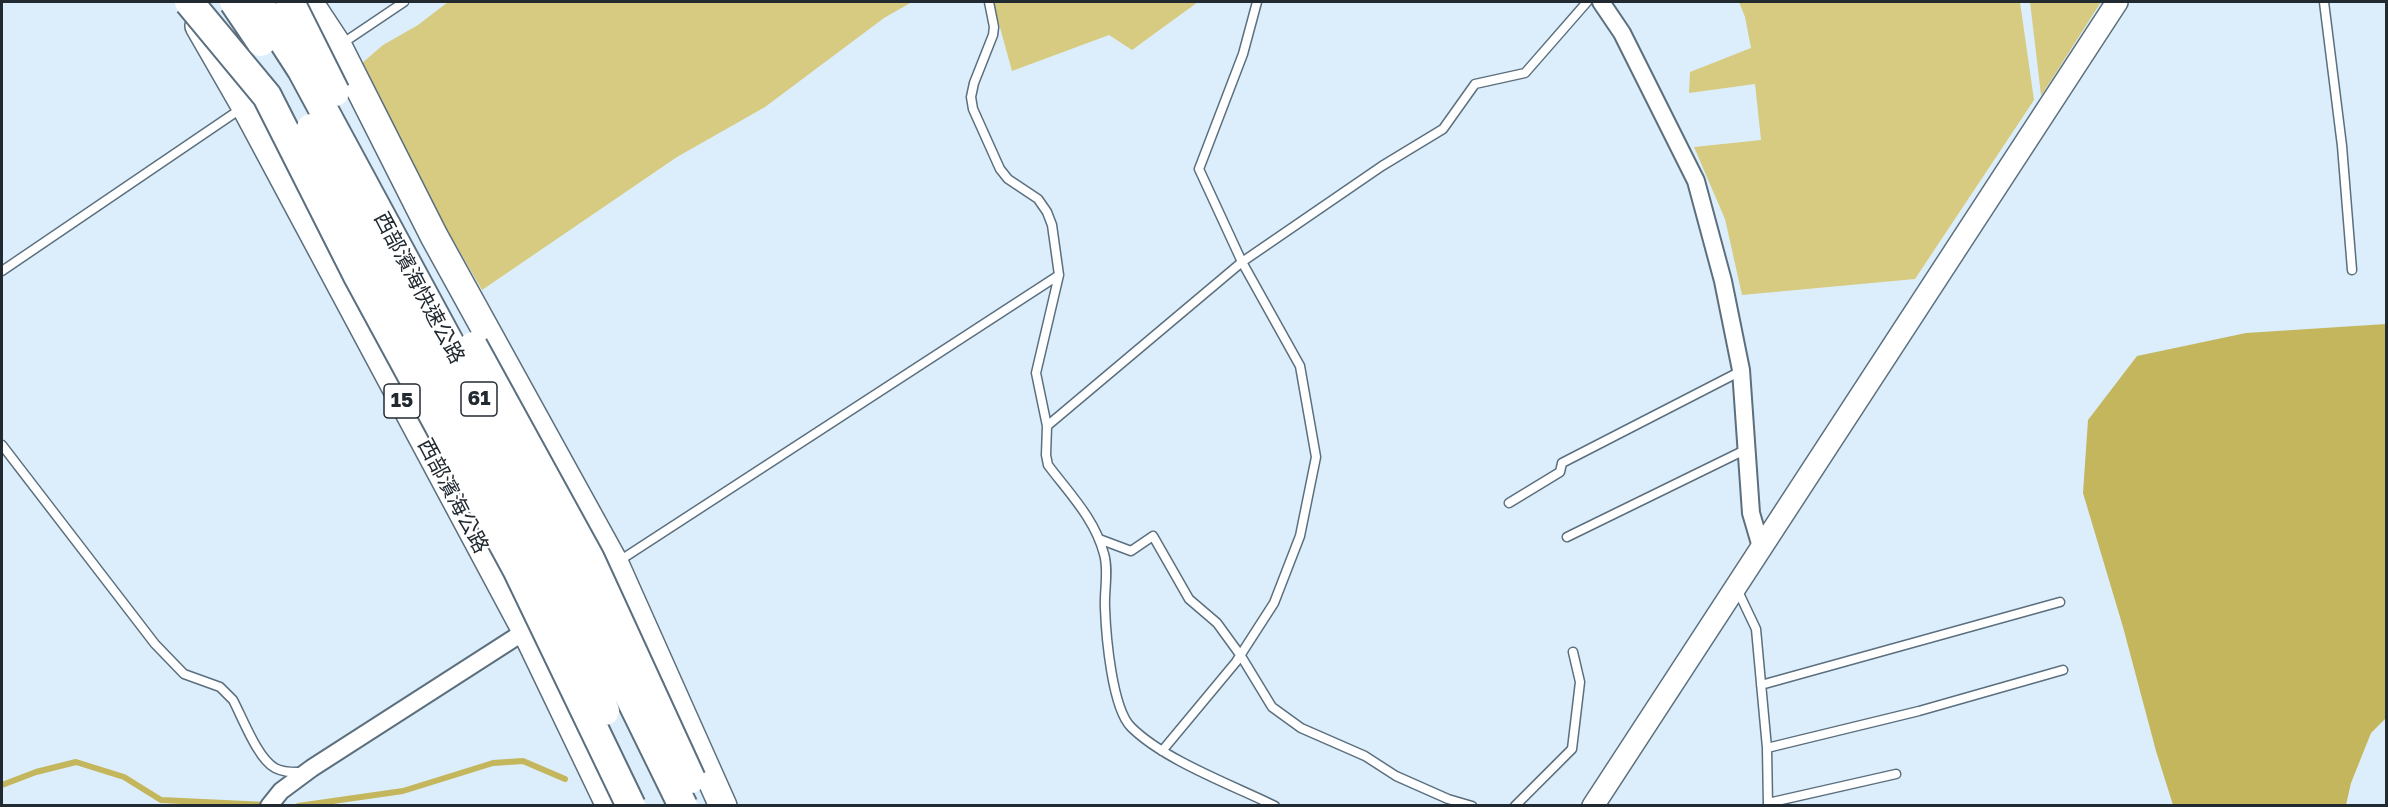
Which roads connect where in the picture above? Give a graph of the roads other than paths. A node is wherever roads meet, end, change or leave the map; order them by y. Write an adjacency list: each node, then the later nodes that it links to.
1 (187, 2): 14 (main road, 西部濱海公路 / 15); 42 (highway, bridge)
2 (234, 2): 43 (highway, 西部濱海快速公路 / 61, bridge)
3 (258, 2): 44 (highway, 西部濱海快速公路 / 61, bridge)
4 (290, 2): 45 (highway, bridge)
5 (309, 2): 13 (main road)
6 (404, 2): 13 (lane)
7 (989, 2): 18 (lane)
8 (1257, 2): 15 (lane)
9 (1587, 2): 15 (lane)
10 (1601, 2): 19 (street)
11 (2117, 2): 26 (street)
12 (2324, 2): 16 (lane)
13 (338, 46): 27 (main road)
14 (245, 106): 17 (lane); 30 (main road, 西部濱海公路 / 15)
15 (1242, 262): 20 (lane); 32 (lane)
16 (2352, 270)
17 (2, 271)
18 (1059, 275): 20 (lane); 27 (lane)
19 (1741, 370): 22 (street); 23 (lane)
20 (1047, 426): 25 (lane)
21 (2, 445): 37 (lane)
22 (1747, 449): 24 (lane); 26 (street)
23 (1509, 503)
24 (1567, 537)
25 (1099, 539): 32 (lane); 36 (lane)
26 (1761, 547): 28 (street)
27 (615, 564): 30 (street); 46 (main road)
28 (1736, 587): 34 (lane); 50 (street)
29 (2060, 602): 34 (lane)
30 (526, 631): 37 (street); 41 (main road, 西部濱海公路 / 15)
31 (1573, 652): 49 (lane)
32 (1241, 656): 36 (lane); 48 (lane)
33 (2063, 670): 35 (lane)
34 (1761, 685): 35 (lane)
35 (1767, 748): 40 (lane)
36 (1162, 751): 47 (lane)
37 (312, 768): 39 (street)
38 (1896, 774): 40 (lane)
39 (272, 801)
40 (1768, 804)
41 (610, 806)
42 (631, 806)
43 (647, 806)
44 (683, 806)
45 (702, 806)
46 (723, 806)
47 (1275, 806)
48 (1472, 806)
49 (1515, 806)
50 (1593, 806)

